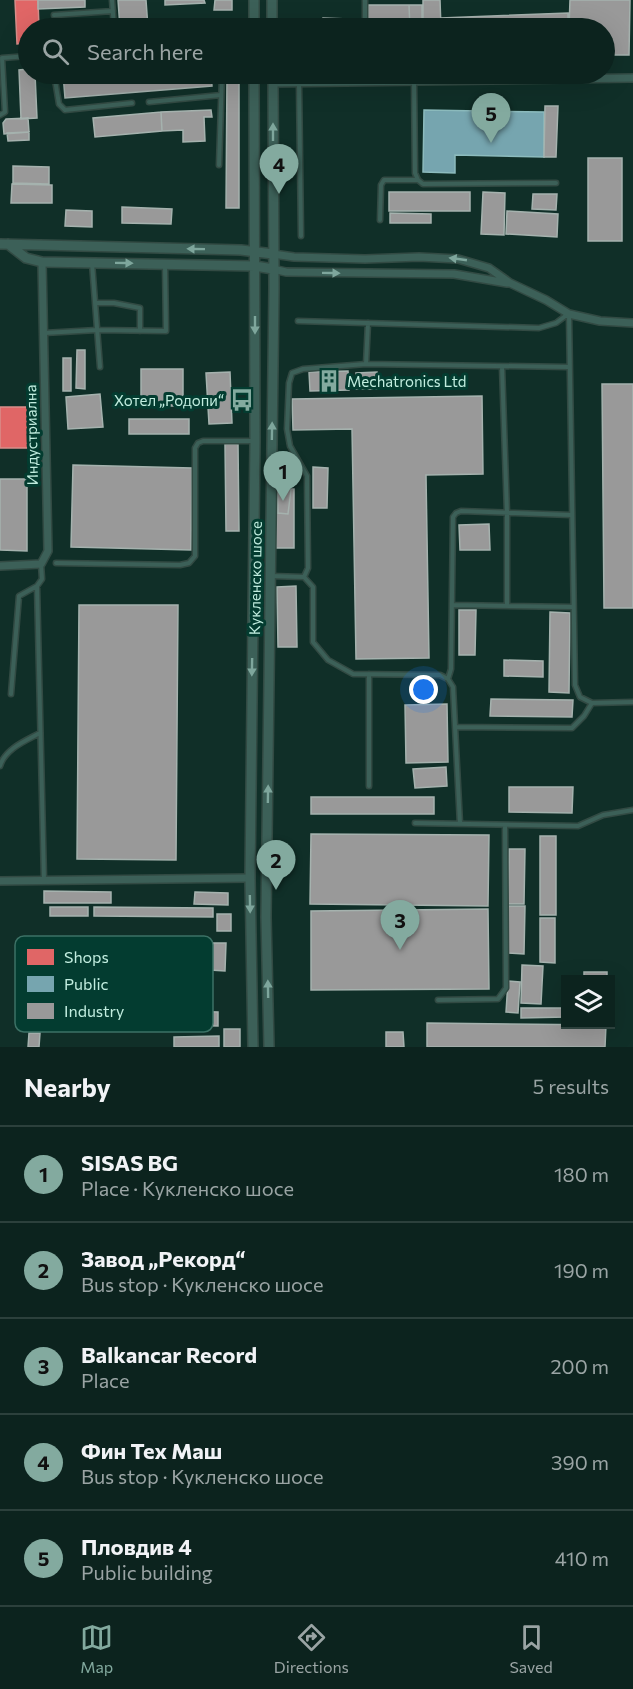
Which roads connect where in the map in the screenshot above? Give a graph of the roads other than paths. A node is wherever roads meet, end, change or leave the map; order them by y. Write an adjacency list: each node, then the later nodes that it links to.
1 (112, 0): 5 (lane)
2 (254, 0): 8 (main road)
3 (272, 0): 9 (main road)
4 (365, 0): 10 (lane)
5 (113, 11): 6 (lane); 7 (lane)
6 (54, 15)
7 (113, 18)
8 (254, 18)
9 (272, 18)
10 (365, 18)
11 (18, 57): 12 (lane)
12 (1, 58): 24 (lane)
13 (615, 78): 14 (street)
14 (633, 78)
15 (56, 84): 23 (lane)
16 (222, 84): 21 (lane)
17 (254, 84): 31 (main road, Кукленско шосе)
18 (273, 84): 32 (main road, Кукленско шосе, one-way to 18)
19 (299, 84): 29 (lane)
20 (414, 84): 26 (lane)
21 (221, 95): 22 (lane); 25 (lane)
22 (149, 102)
23 (132, 103)
24 (0, 115)
25 (219, 165)
26 (418, 180): 27 (lane); 28 (lane)
27 (556, 183)
28 (380, 220)
29 (301, 236)
30 (4, 244): 31 (main road, one-way to 30); 33 (main road)
31 (255, 251): 32 (main road); 36 (main road, Кукленско шосе)
32 (273, 254): 37 (main road, Кукленско шосе); 38 (street, one-way to 32)
33 (42, 262): 34 (main road); 46 (street, Индустриална)
34 (92, 263): 35 (main road, one-way to 35); 39 (lane)
35 (165, 264): 36 (main road); 45 (lane)
36 (255, 266): 37 (main road); 51 (main road, Кукленско шосе, one-way to 51)
37 (273, 269): 38 (street, one-way to 38); 57 (main road, Кукленско шосе, one-way to 37)
38 (510, 284): 40 (street)
39 (95, 303): 44 (lane); 45 (lane)
40 (569, 314): 42 (lane); 43 (street); 49 (lane)
41 (298, 321): 42 (lane)
42 (368, 323): 47 (lane)
43 (633, 323)
44 (97, 330): 45 (lane); 46 (lane); 48 (lane)
45 (140, 331)
46 (44, 333): 55 (street, Индустриална)
47 (366, 364): 50 (lane); 58 (lane)
48 (100, 367)
49 (568, 367): 50 (lane); 53 (lane)
50 (502, 368): 52 (lane)
51 (255, 441): 54 (lane); 76 (main road, Кукленско шосе, one-way to 76)
52 (507, 513): 53 (lane); 60 (lane); 61 (lane)
53 (571, 515): 62 (lane)
54 (56, 563)
55 (40, 564): 56 (street); 59 (lane)
56 (0, 566)
57 (270, 576): 58 (lane); 81 (main road, Кукленско шосе, one-way to 57)
58 (304, 577): 63 (lane)
59 (37, 586): 65 (lane); 69 (lane)
60 (453, 604): 61 (lane); 64 (lane)
61 (507, 606): 62 (lane)
62 (573, 607): 67 (lane)
63 (369, 674): 64 (lane); 71 (lane)
64 (448, 679): 68 (lane)
65 (11, 694)
66 (633, 702): 67 (lane)
67 (592, 703): 68 (lane)
68 (455, 728): 74 (lane)
69 (40, 733): 70 (lane); 77 (lane)
70 (0, 766)
71 (369, 786)
72 (633, 810): 75 (lane)
73 (415, 823): 74 (lane)
74 (460, 824): 75 (lane)
75 (505, 825): 79 (lane)
76 (250, 878): 77 (street); 80 (main road, Кукленско шосе, one-way to 80)
77 (44, 880): 78 (street)
78 (0, 881)
79 (438, 1000)
80 (253, 1047)
81 (269, 1047)

